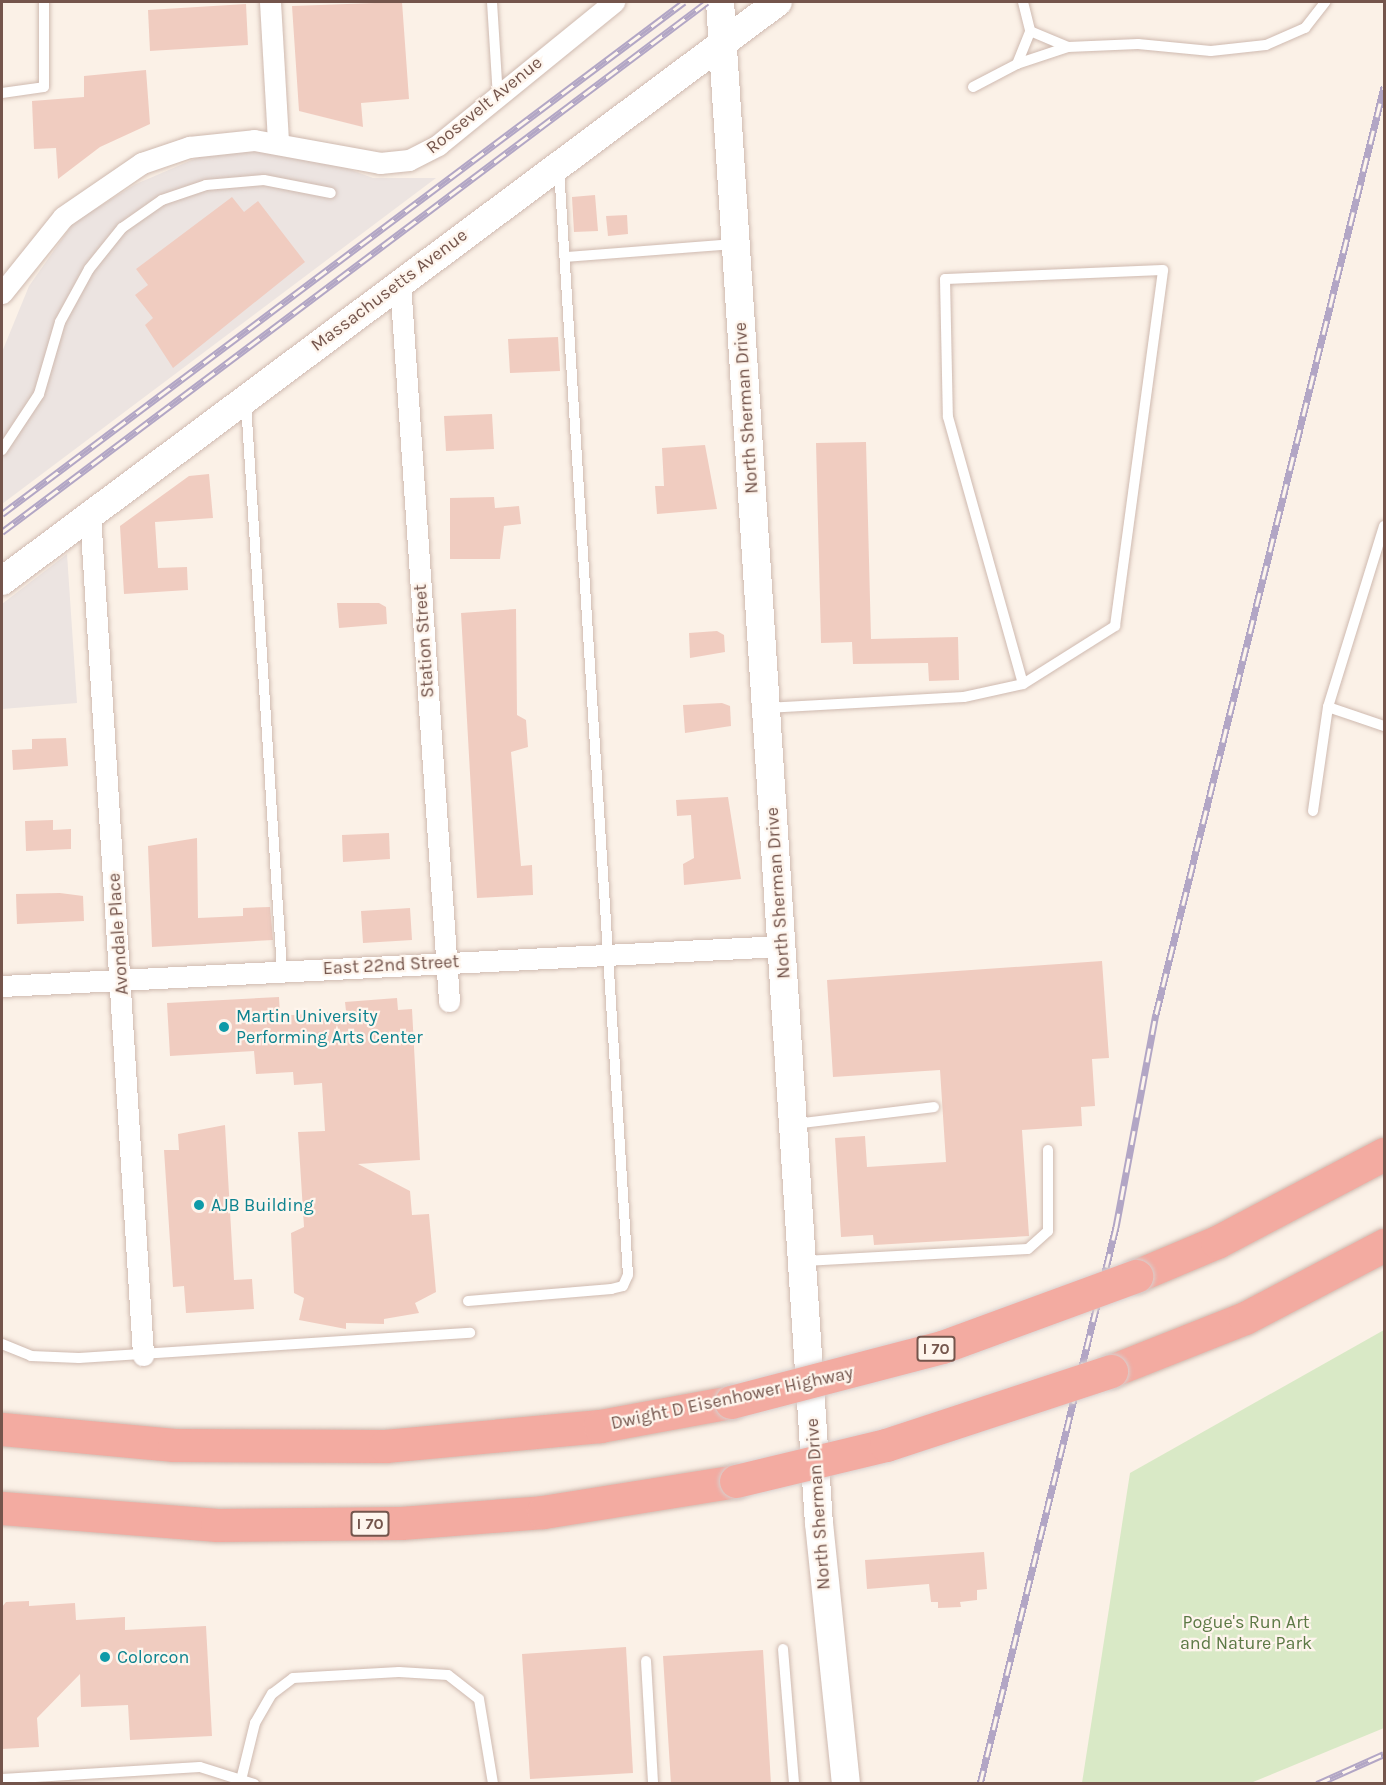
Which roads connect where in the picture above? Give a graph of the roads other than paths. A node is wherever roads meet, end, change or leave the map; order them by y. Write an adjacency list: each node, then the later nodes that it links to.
1 (44, 2): 14 (lane)
2 (270, 2): 16 (street)
3 (492, 2): 15 (lane)
4 (614, 2): 15 (street, Roosevelt Avenue)
5 (720, 2): 10 (main road, North Sherman Drive)
6 (778, 2): 10 (main road, Massachusetts Avenue)
7 (1023, 2): 9 (lane)
8 (1325, 2): 11 (lane)
9 (1030, 31): 11 (lane); 12 (lane)
10 (724, 41): 17 (main road, Massachusetts Avenue); 19 (main road, North Sherman Drive)
11 (1068, 46): 12 (lane)
12 (1017, 64): 13 (lane)
13 (973, 87)
14 (2, 93)
15 (498, 98): 16 (street, Roosevelt Avenue)
16 (278, 141): 22 (street, Roosevelt Avenue)
17 (559, 164): 20 (lane); 21 (main road, Massachusetts Avenue)
18 (331, 193): 24 (lane)
19 (736, 244): 20 (lane); 30 (main road, North Sherman Drive)
20 (566, 256): 34 (lane)
21 (400, 282): 23 (main road, Massachusetts Avenue); 35 (street, Station Street)
22 (3, 285)
23 (245, 397): 25 (main road, Massachusetts Avenue); 36 (lane)
24 (2, 450)
25 (90, 514): 27 (main road, Massachusetts Avenue); 37 (street, Avondale Place)
26 (1384, 526): 29 (lane)
27 (2, 581)
28 (1023, 684): 28 (lane); 30 (lane)
29 (1328, 707): 31 (lane); 32 (lane)
30 (766, 708): 33 (main road, North Sherman Drive)
31 (1384, 726)
32 (1313, 811)
33 (781, 946): 34 (street, East 22nd Street); 41 (main road, North Sherman Drive)
34 (609, 954): 35 (street, East 22nd Street); 46 (lane)
35 (446, 962): 36 (street, East 22nd Street); 39 (street, Station Street)
36 (282, 971): 37 (street, East 22nd Street)
37 (121, 979): 38 (street, East 22nd Street); 49 (street, Avondale Place)
38 (2, 986)
39 (449, 1001)
40 (934, 1107): 41 (lane)
41 (794, 1124): 45 (main road, North Sherman Drive)
42 (1048, 1150): 45 (lane)
43 (1384, 1154): 50 (highway, Dwight D Eisenhower Highway / I 70, bridge)
44 (1384, 1245): 51 (highway, I 70, bridge)
45 (804, 1261): 60 (main road, North Sherman Drive)
46 (468, 1301)
47 (470, 1334): 49 (lane)
48 (2, 1344): 49 (lane)
49 (144, 1354)
50 (2, 1430)
51 (2, 1508)
52 (783, 1649): 59 (lane)
53 (646, 1661): 58 (lane)
54 (2, 1779): 55 (lane)
55 (241, 1780): 56 (lane); 57 (lane)
56 (254, 1784)
57 (493, 1784)
58 (653, 1784)
59 (794, 1784)
60 (846, 1784)

